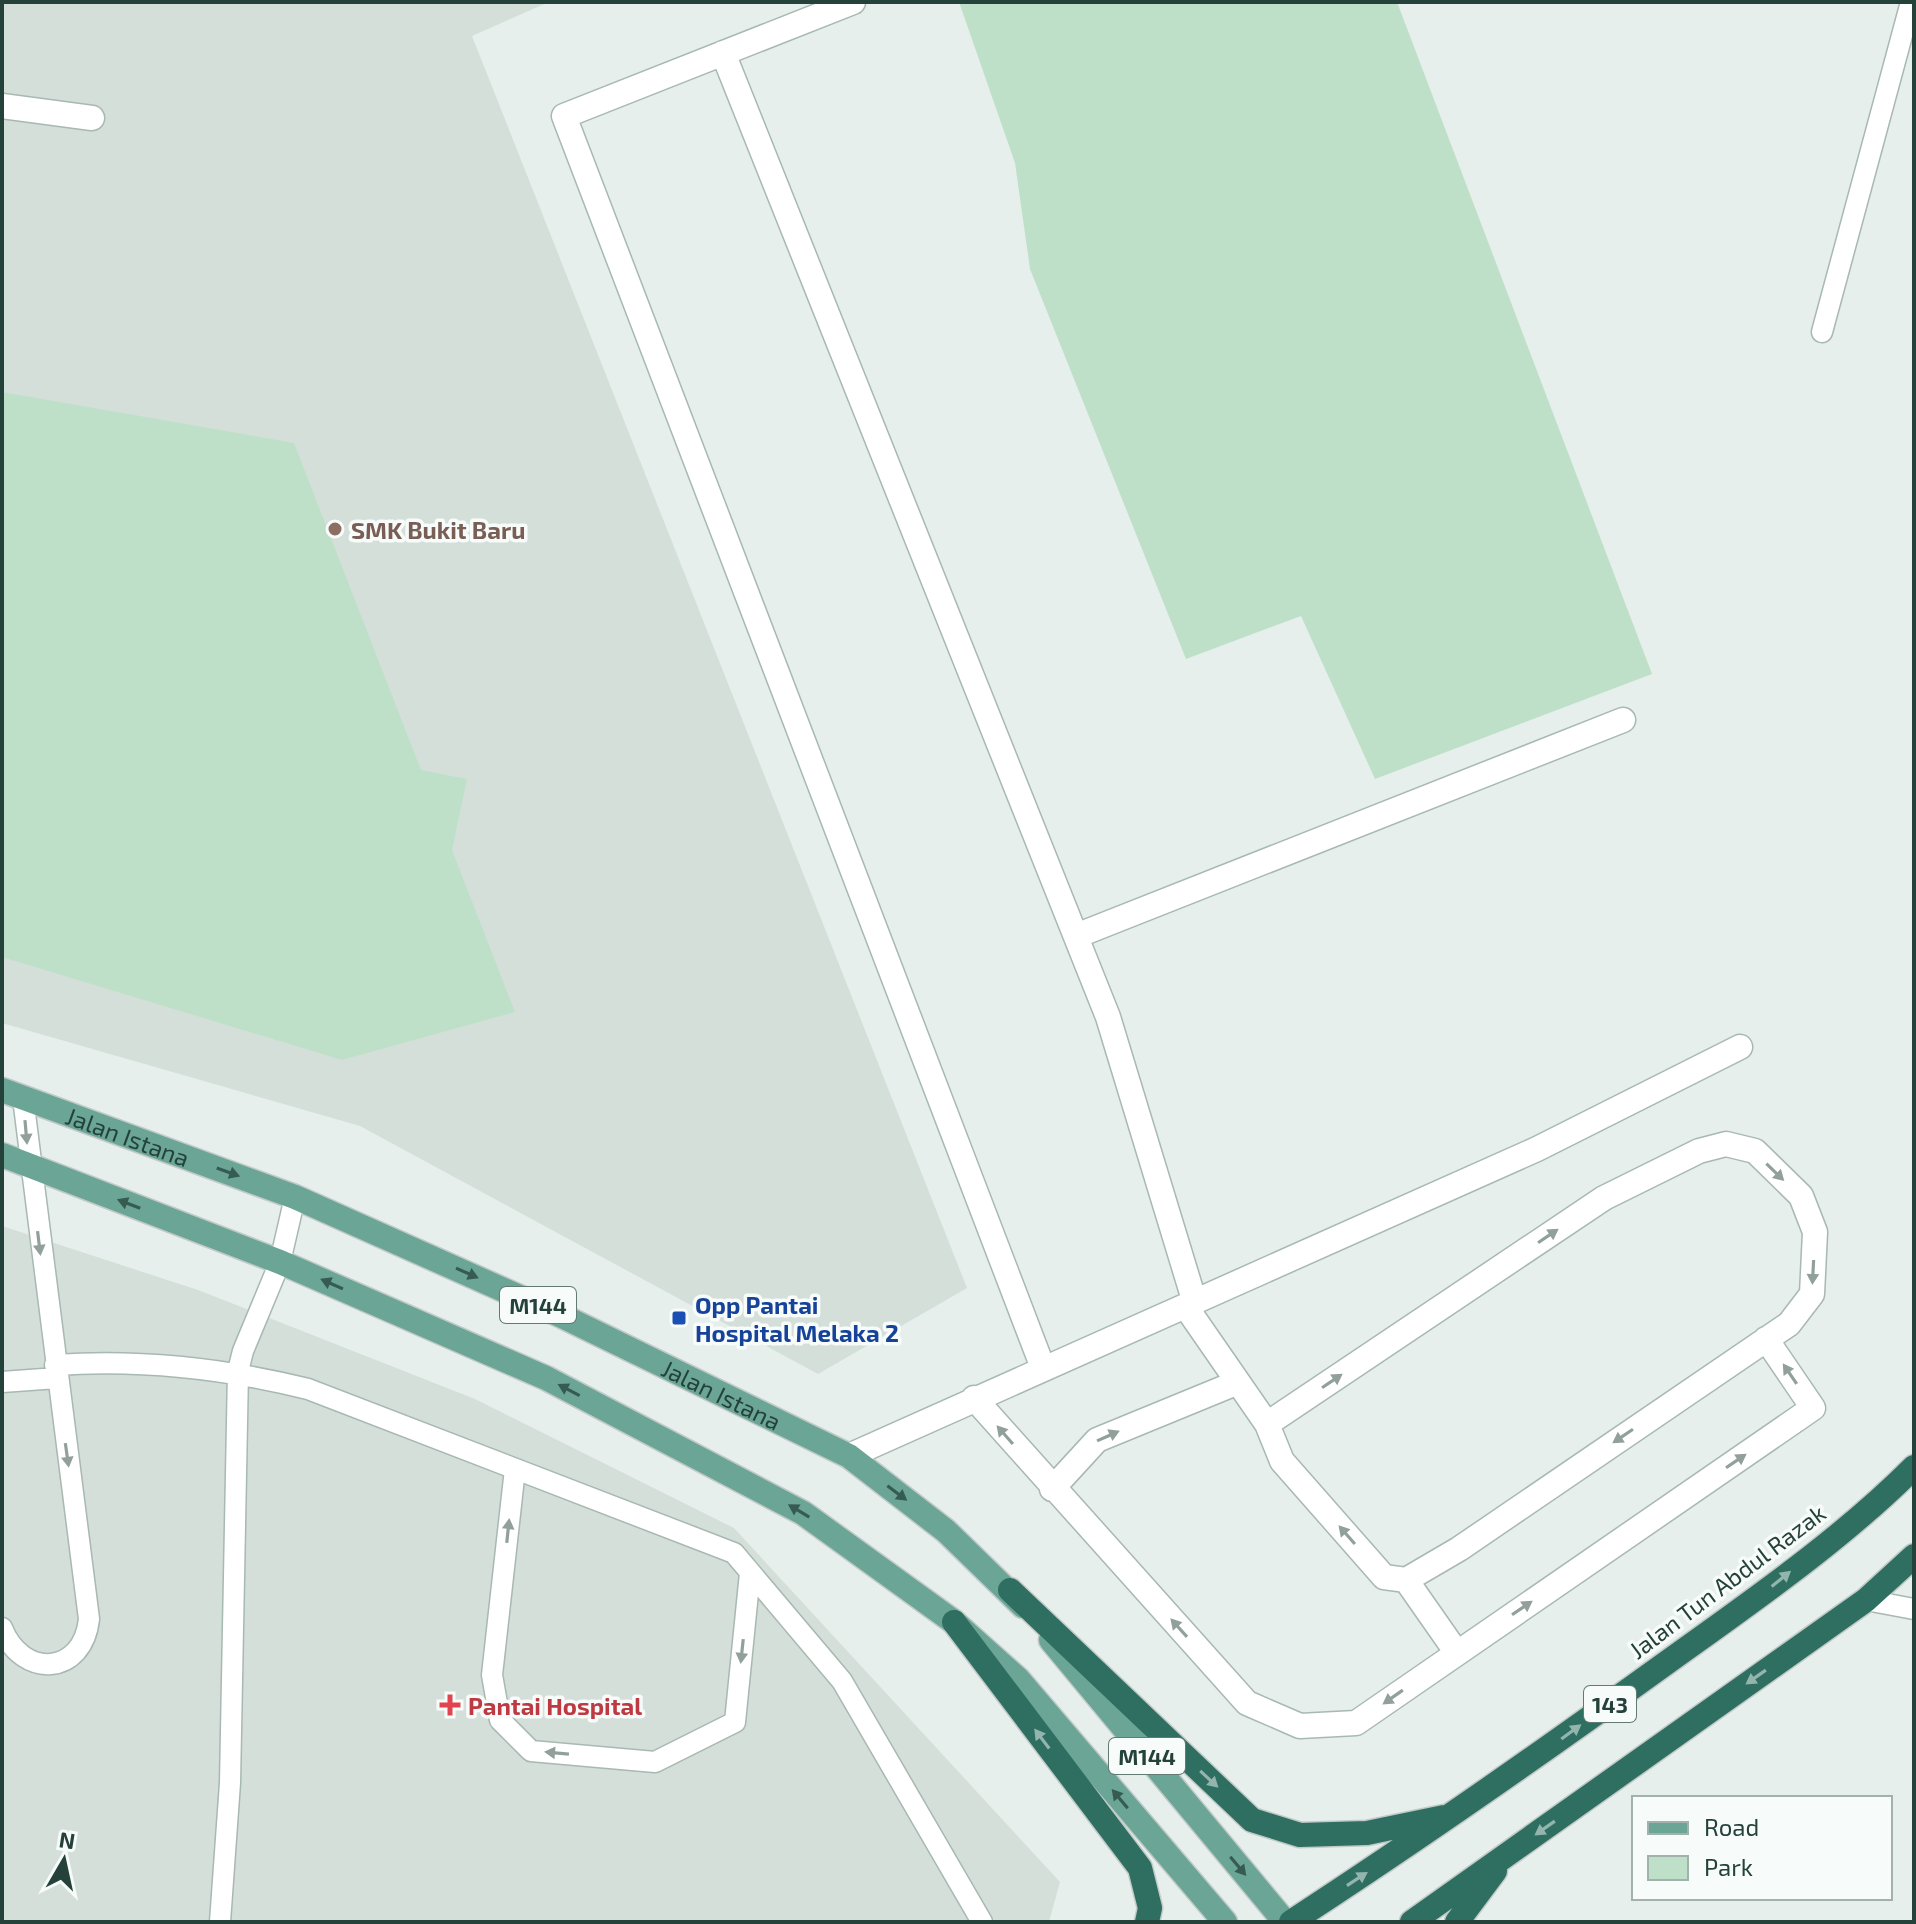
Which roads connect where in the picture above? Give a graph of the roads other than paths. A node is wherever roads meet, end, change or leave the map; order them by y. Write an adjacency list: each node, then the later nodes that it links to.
1 (853, 2): 3 (street)
2 (1911, 2): 6 (lane)
3 (723, 53): 8 (street); 17 (street)
4 (2, 106): 5 (street)
5 (92, 118)
6 (1822, 332)
7 (1623, 720): 8 (street)
8 (1076, 936): 15 (street)
9 (1740, 1047): 15 (street)
10 (12, 1094): 12 (lane, one-way to 12); 13 (main road, Jalan Istana / M144, one-way to 13)
11 (2, 1155): 12 (main road, M144)
12 (29, 1165): 14 (main road, M144, one-way to 12); 18 (lane, one-way to 18)
13 (295, 1197): 14 (lane); 24 (main road, Jalan Istana / M144, one-way to 24)
14 (280, 1262): 19 (lane); 34 (main road, M144, one-way to 14)
15 (1191, 1305): 17 (street); 21 (street)
16 (1766, 1339): 23 (street, one-way to 16); 30 (street, one-way to 30); 36 (street, one-way to 16)
17 (1043, 1368): 22 (street)
18 (56, 1371): 19 (lane); 20 (lane); 35 (lane, one-way to 35)
19 (238, 1371): 26 (lane); 39 (lane)
20 (2, 1382)
21 (1236, 1383): 23 (street); 27 (street, one-way to 21)
22 (974, 1398): 24 (street); 27 (street, one-way to 22)
23 (1267, 1424): 30 (street, one-way to 23)
24 (849, 1456): 31 (main road, Jalan Istana / M144, one-way to 31)
25 (1914, 1467): 37 (highway, Jalan Tun Abdul Razak / 143, one-way to 25)
26 (515, 1469): 29 (lane); 29 (lane, one-way to 26)
27 (1052, 1489): 36 (street, one-way to 27)
28 (1914, 1556): 32 (highway, 143)
29 (750, 1573): 40 (lane)
30 (1406, 1580): 36 (street)
31 (1010, 1590): 37 (highway, one-way to 37); 43 (main road, Jalan Istana / M144, one-way to 43)
32 (1866, 1600): 33 (lane); 38 (highway, 143, one-way to 38)
33 (1914, 1609)
34 (954, 1622): 41 (highway, one-way to 34); 42 (main road, M144, one-way to 34)
35 (2, 1628)
36 (1457, 1653)
37 (1456, 1814): 44 (highway, Jalan Tun Abdul Razak / 143, one-way to 37)
38 (1509, 1853): 45 (highway, 143); 46 (highway)
39 (220, 1922)
40 (982, 1922)
41 (1147, 1922)
42 (1225, 1922)
43 (1285, 1922)
44 (1291, 1922)
45 (1412, 1922)
46 (1457, 1922)

